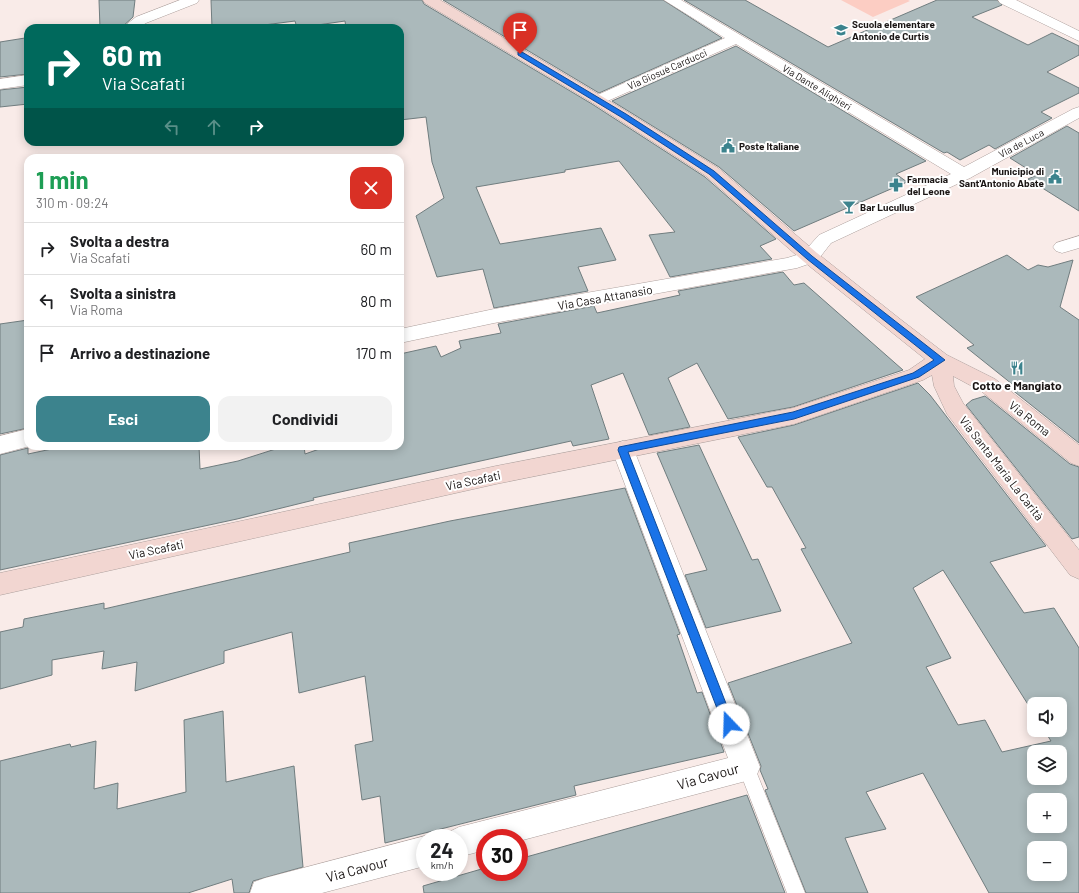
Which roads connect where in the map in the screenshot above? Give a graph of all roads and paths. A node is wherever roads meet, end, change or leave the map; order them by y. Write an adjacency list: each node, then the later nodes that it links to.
1 (192, 0): 5 (street)
2 (430, 0): 10 (street, Via Roma)
3 (671, 0): 7 (street, Via Dante Alighieri)
4 (1005, 0): 6 (street)
5 (135, 24)
6 (1079, 37)
7 (736, 39): 10 (street, Via Giosuè Carducci); 12 (street, Via Dante Alighieri)
8 (24, 81): 9 (street)
9 (0, 84)
10 (598, 100): 13 (street, Via Roma)
11 (1079, 112): 12 (street, Via de Luca)
12 (964, 174): 13 (street, Via de Luca)
13 (810, 257): 14 (street, Via Casa Attanasio); 15 (street, Via Roma)
14 (404, 335)
15 (940, 360): 18 (street, Via Scafati); 19 (street, Via Roma); 20 (street, Via Santa Maria La Carità)
16 (24, 439): 17 (street)
17 (0, 445)
18 (623, 450): 21 (street, Via Scafati); 22 (street, Via Cavour)
19 (1079, 457)
20 (1079, 568)
21 (0, 584)
22 (746, 767): 23 (street, Via Cavour); 26 (lane)
23 (468, 840)
24 (416, 853): 25 (street, Via Cavour)
25 (265, 893)
26 (796, 893)

